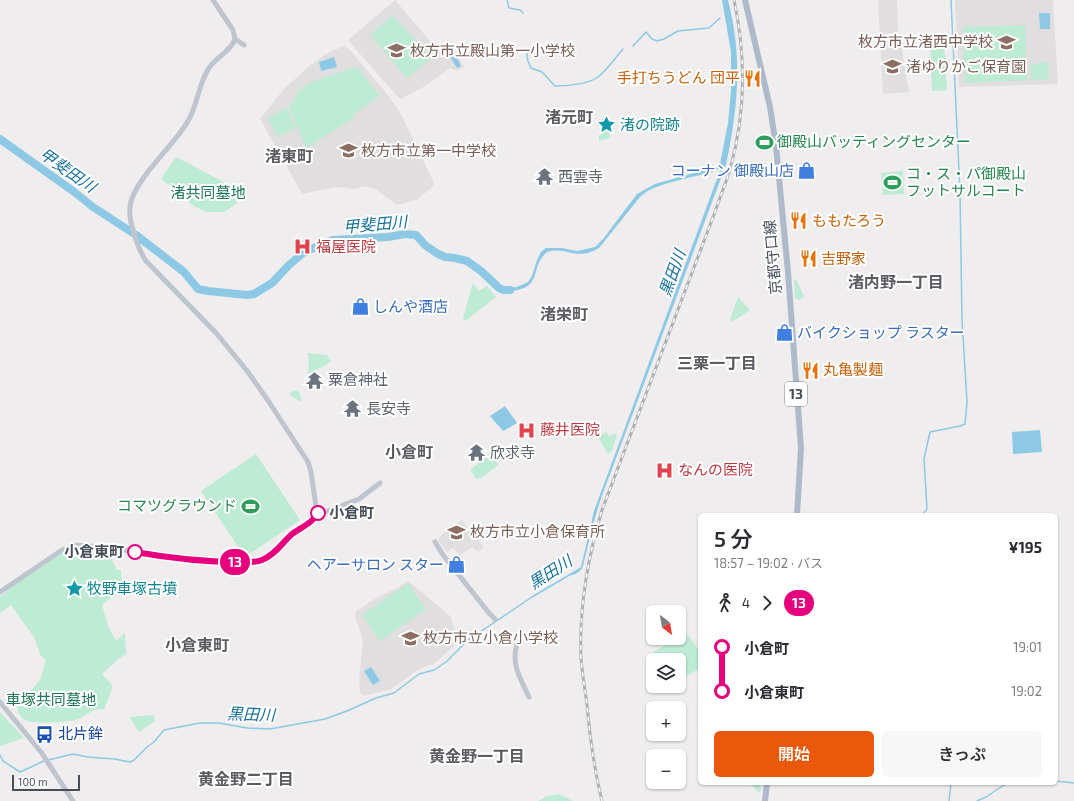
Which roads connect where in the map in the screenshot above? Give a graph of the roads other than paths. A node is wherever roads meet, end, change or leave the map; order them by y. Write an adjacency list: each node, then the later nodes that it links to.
1 (213, 0): 3 (street)
2 (744, 0): 7 (main road, 京都守口線 / 13)
3 (235, 38): 4 (street); 6 (street)
4 (244, 45)
5 (380, 484): 6 (street)
6 (318, 513): 9 (street)
7 (797, 513)
8 (435, 542): 10 (street)
9 (0, 592)
10 (495, 619)
11 (520, 635): 12 (street)
12 (529, 697)
13 (0, 702): 15 (street)
14 (767, 785): 16 (main road)
15 (73, 801)
16 (765, 801)

